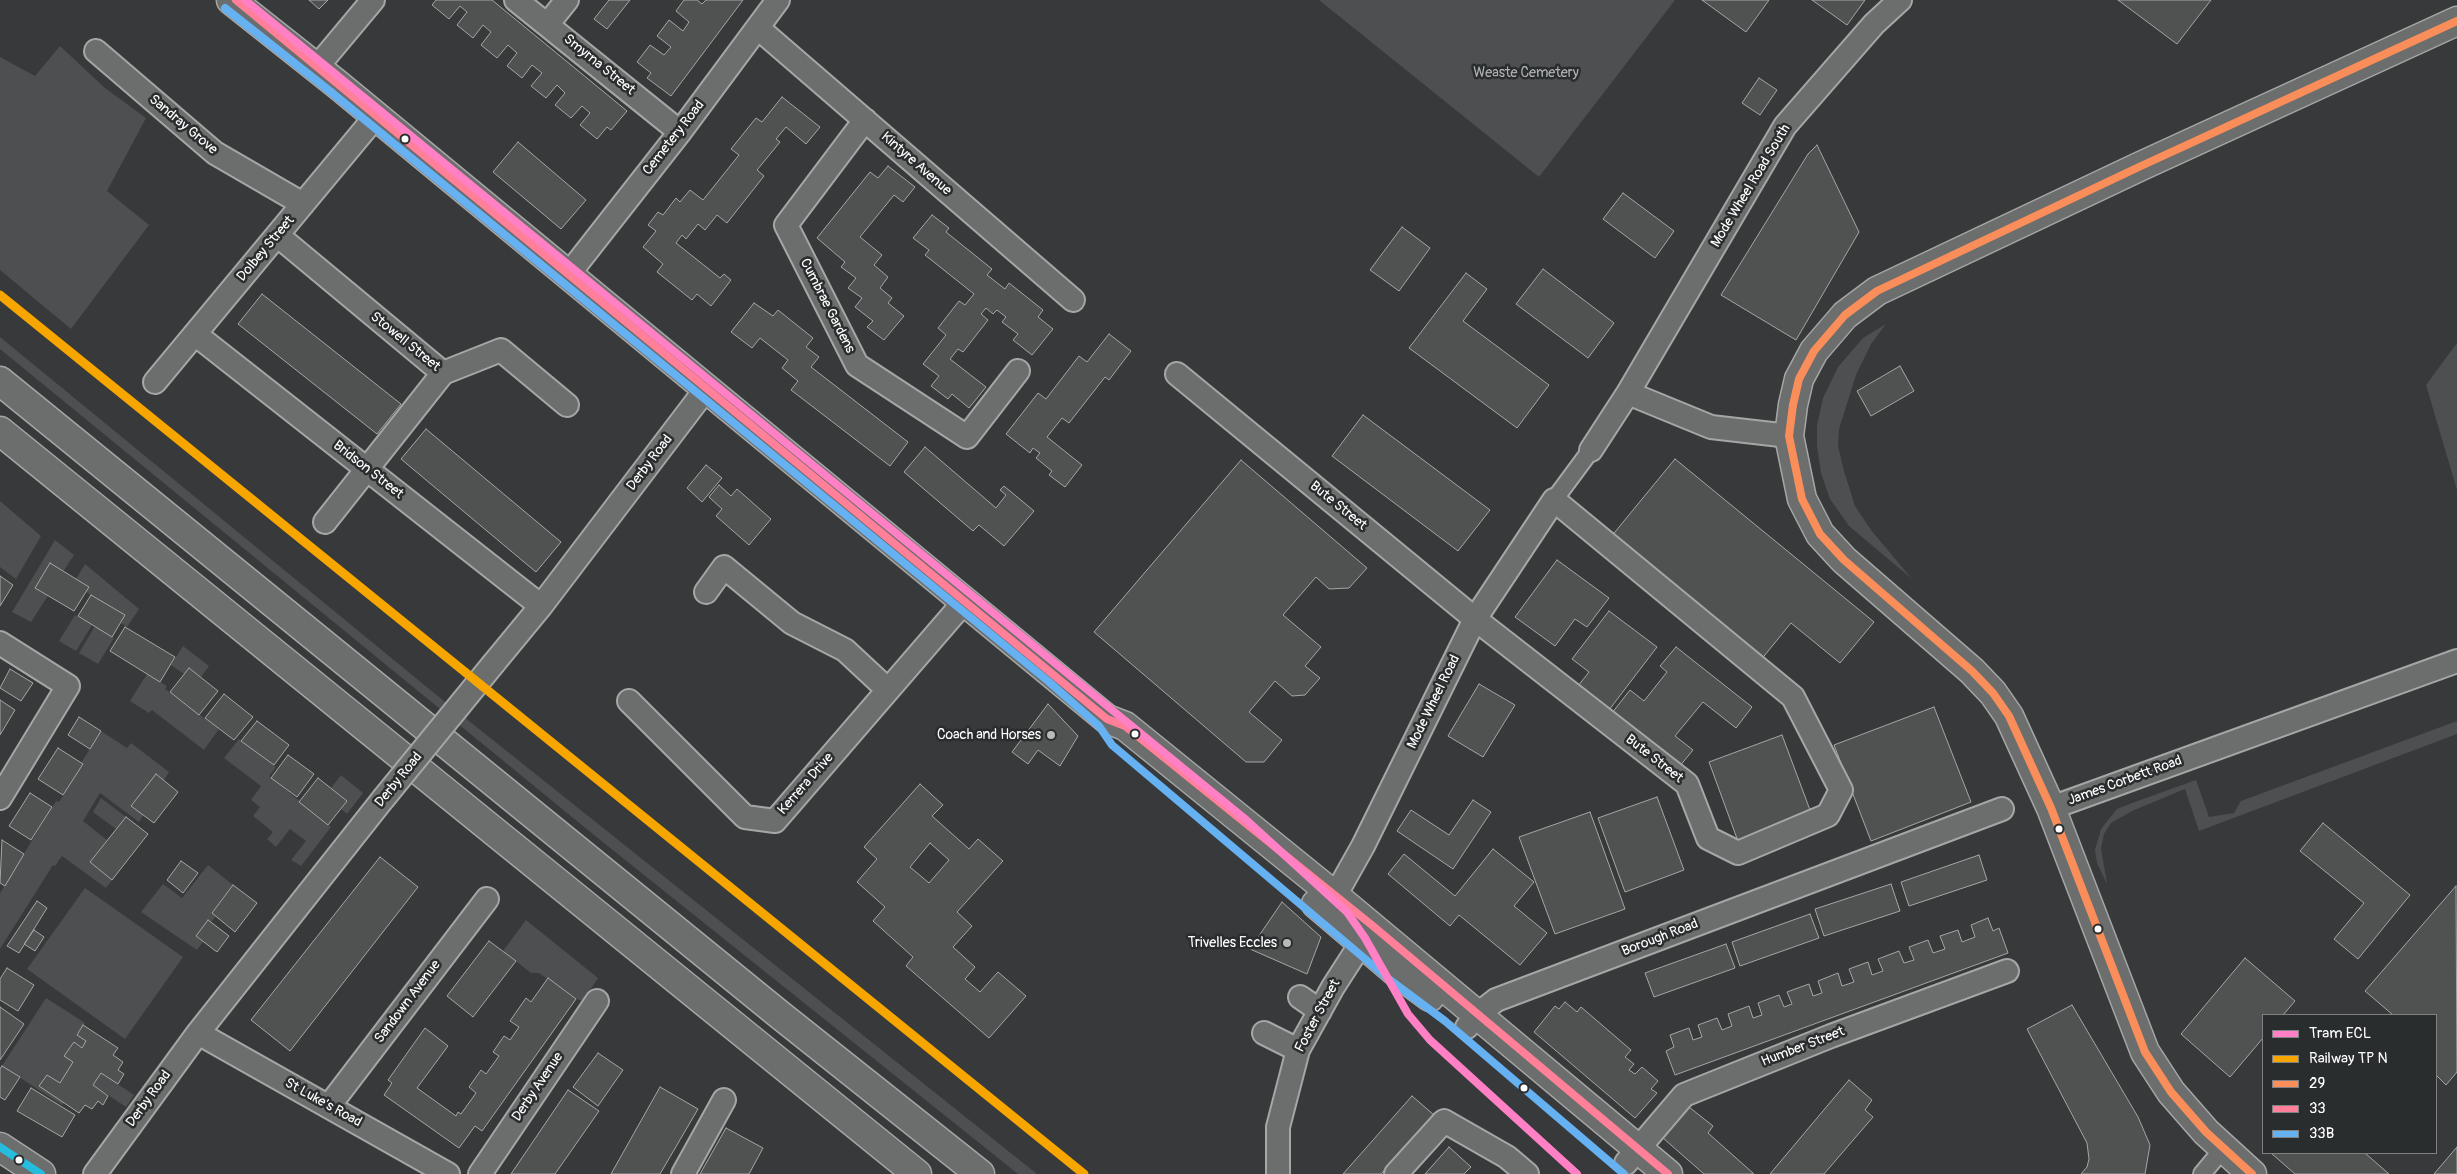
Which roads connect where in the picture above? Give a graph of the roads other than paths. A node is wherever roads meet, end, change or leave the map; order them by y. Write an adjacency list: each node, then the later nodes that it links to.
1 (231, 0): 10 (main road)
2 (236, 0): 10 (main road)
3 (373, 0): 13 (street)
4 (516, 0): 9 (street, Smyrna Street)
5 (567, 0): 9 (street)
6 (778, 0): 11 (street, Cemetery Road)
7 (1900, 0): 28 (street, Mode Wheel Road South)
8 (2457, 21): 31 (main road)
9 (547, 25): 16 (street, Smyrna Street)
10 (266, 26): 13 (main road)
11 (758, 28): 15 (street, Kintyre Avenue); 16 (street, Cemetery Road)
12 (96, 50): 17 (street, Sandray Grove)
13 (317, 67): 14 (main road)
14 (376, 116): 17 (street, Dolbey Street); 19 (main road)
15 (865, 120): 20 (street, Kintyre Avenue); 22 (street, Cumbrae Gardens)
16 (680, 132): 19 (street, Cemetery Road)
17 (303, 204): 18 (street, Dolbey Street)
18 (277, 235): 21 (street, Dolbey Street); 23 (street, Stowell Street)
19 (568, 275): 27 (main road)
20 (1073, 300)
21 (195, 334): 26 (street, Dolbey Street); 33 (street, Bridson Street)
22 (1018, 371)
23 (443, 373): 29 (street, Stowell Street); 33 (street)
24 (1177, 374): 39 (street, Bute Street)
25 (0, 381): 69 (main road)
26 (155, 382)
27 (706, 390): 37 (main road); 38 (street, Derby Road)
28 (1628, 393): 31 (street); 32 (street, Mode Wheel Road South)
29 (567, 405)
30 (0, 431): 68 (main road)
31 (1789, 436): 45 (main road)
32 (1591, 450): 34 (street)
33 (367, 469): 35 (street); 38 (street, Bridson Street)
34 (1554, 500): 39 (street, Mode Wheel Road); 39 (street, Bute Street)
35 (325, 522)
36 (706, 592): 42 (street)
37 (965, 601): 42 (street, Kerrera Drive); 48 (main road)
38 (541, 606): 55 (street, Derby Road, bridge)
39 (1475, 618): 48 (street, Mode Wheel Road)
40 (0, 643): 44 (street)
41 (2457, 661): 45 (street, James Corbett Road)
42 (888, 690): 43 (street, Kerrera Drive)
43 (629, 701)
44 (0, 798)
45 (2051, 808): 61 (main road, James Corbett Road)
46 (2002, 809): 54 (street, Borough Road)
47 (487, 899): 59 (street, Sandown Avenue)
48 (1330, 904): 49 (main road)
49 (1367, 935): 53 (street, Foster Street); 54 (main road)
50 (2007, 971): 62 (street, Humber Street)
51 (1300, 997): 53 (street)
52 (597, 1001): 66 (street, Derby Avenue)
53 (1320, 1011): 57 (street, Foster Street)
54 (1472, 1021): 62 (main road)
55 (198, 1033): 59 (street, St Luke's Road); 64 (street, Derby Road)
56 (1264, 1033): 57 (street)
57 (1298, 1050): 70 (street, Foster Street)
58 (724, 1100): 67 (street)
59 (329, 1106): 65 (street, St Luke's Road)
60 (0, 1147): 63 (main road)
61 (2223, 1149): 74 (street); 75 (main road, James Corbett Road)
62 (1635, 1162): 73 (main road)
63 (41, 1174)
64 (95, 1174)
65 (448, 1174)
66 (480, 1174)
67 (684, 1174)
68 (918, 1174)
69 (980, 1174)
70 (1278, 1174)
71 (1396, 1174): 72 (street)
72 (1527, 1174)
73 (1668, 1174)
74 (2202, 1174)
75 (2252, 1174)

